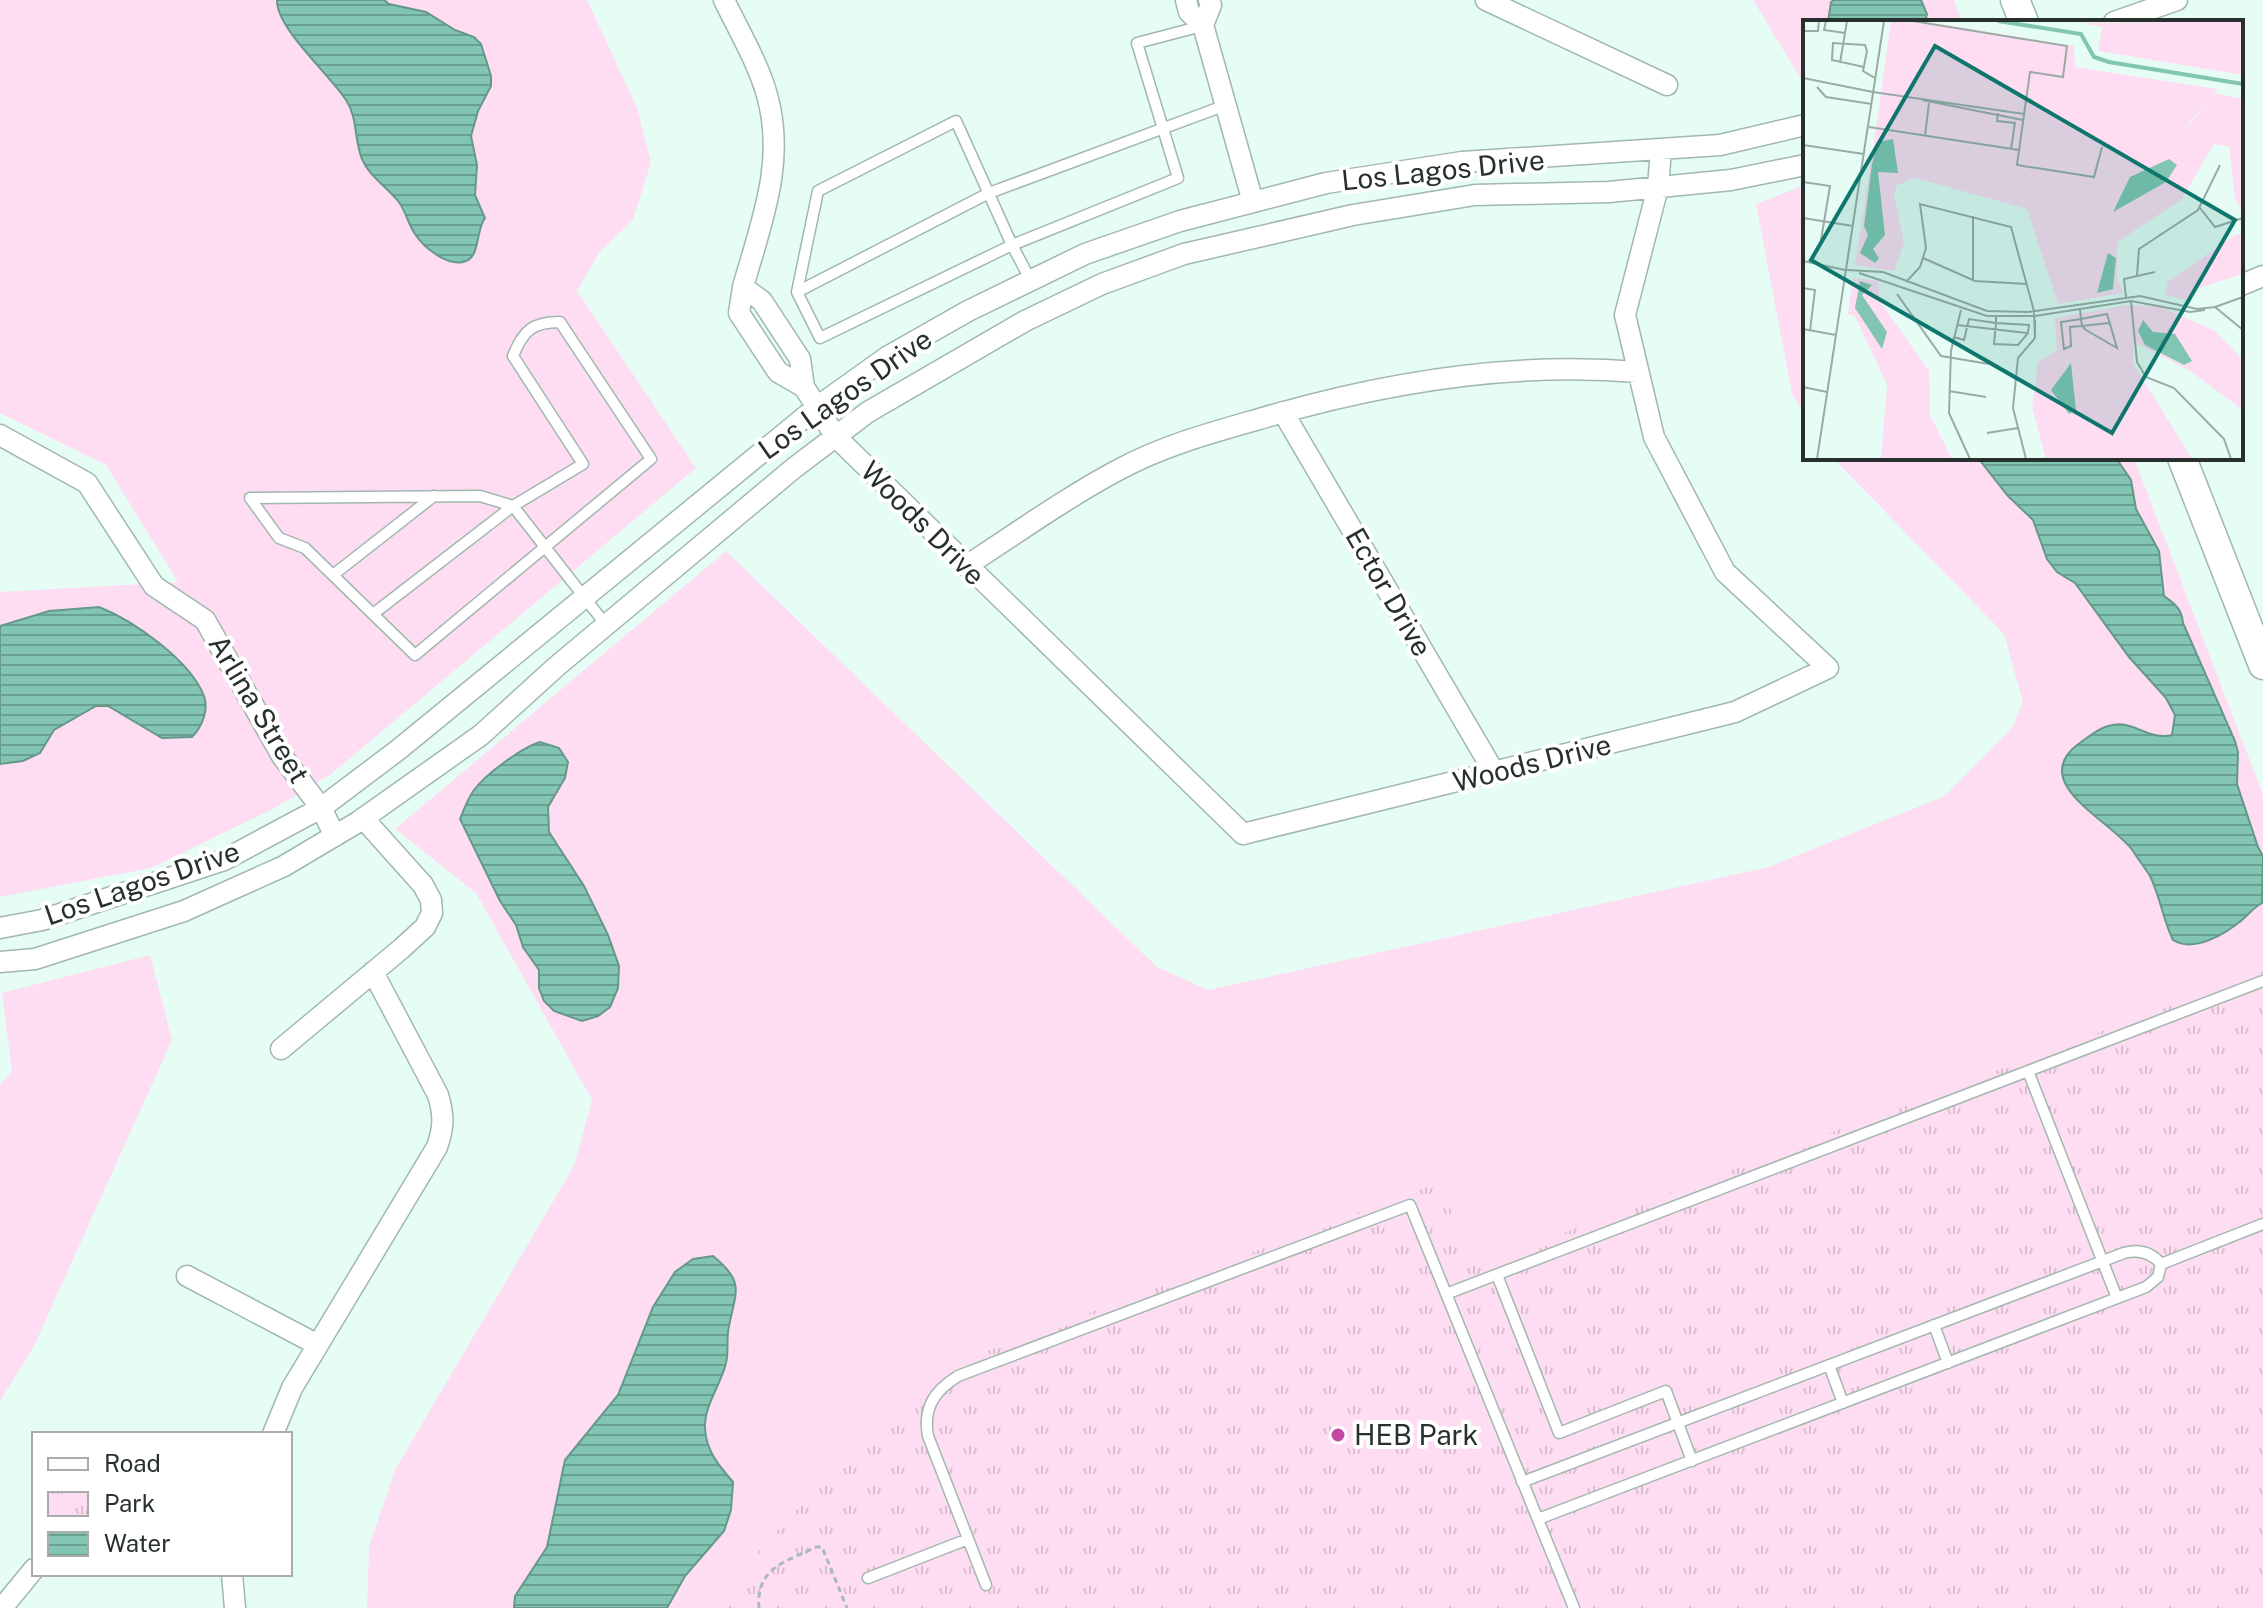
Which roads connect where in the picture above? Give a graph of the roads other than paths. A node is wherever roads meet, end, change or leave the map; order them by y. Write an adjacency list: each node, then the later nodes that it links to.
1 (724, 0): 25 (street, Woods Drive)
2 (1186, 0): 9 (street)
3 (1209, 0): 9 (street)
4 (1486, 0): 10 (street)
5 (2015, 0): 7 (main road)
6 (2177, 0): 8 (street)
7 (2023, 20)
8 (2120, 20)
9 (1203, 25): 11 (street); 13 (lane)
10 (1667, 85)
11 (1226, 105): 13 (lane); 18 (street)
12 (1803, 125): 14 (street, Los Lagos Drive)
13 (1163, 128): 17 (lane); 19 (lane)
14 (1661, 149): 16 (street, Woods Drive); 18 (street, Los Lagos Drive)
15 (1803, 165): 16 (street, Los Lagos Drive)
16 (1658, 187): 24 (street, Woods Drive); 28 (street, Los Lagos Drive)
17 (989, 193): 19 (lane); 23 (lane); 23 (lane)
18 (1253, 202): 21 (street, Los Lagos Drive)
19 (1012, 245): 21 (lane); 23 (lane)
20 (2263, 276): 22 (street)
21 (1031, 281): 25 (street, Los Lagos Drive)
22 (2243, 284)
23 (797, 292)
24 (1638, 372): 26 (street); 39 (street, Woods Drive)
25 (817, 407): 28 (street, Woods Drive); 35 (street, Los Lagos Drive)
26 (1283, 412): 33 (street); 39 (street, Ector Drive)
27 (0, 435): 40 (street, Arlina Street)
28 (836, 437): 33 (street, Woods Drive); 37 (street, Los Lagos Drive)
29 (2183, 460): 38 (main road)
30 (434, 496): 31 (lane); 34 (lane); 34 (lane)
31 (513, 506): 32 (lane); 32 (lane); 36 (lane)
32 (545, 547): 35 (lane); 36 (lane)
33 (966, 566): 39 (street, Woods Drive)
34 (333, 575): 36 (lane)
35 (583, 597): 37 (lane); 40 (street, Los Lagos Drive)
36 (373, 614)
37 (606, 625): 41 (street, Los Lagos Drive)
38 (2263, 665)
39 (1494, 772)
40 (321, 808): 42 (street, Arlina Street); 43 (street, Los Lagos Drive)
41 (363, 818): 42 (street, Los Lagos Drive); 45 (street)
42 (335, 836): 44 (street, Los Lagos Drive)
43 (0, 928)
44 (0, 962)
45 (373, 972): 47 (street); 57 (street)
46 (2263, 981): 48 (lane)
47 (281, 1049)
48 (2028, 1071): 50 (lane); 52 (lane)
49 (2263, 1224): 51 (lane)
50 (2103, 1261): 51 (lane); 55 (lane); 56 (lane)
51 (2161, 1264): 55 (lane)
52 (1497, 1275): 54 (lane); 61 (lane)
53 (187, 1276): 57 (street)
54 (1446, 1294): 64 (lane); 66 (lane)
55 (2117, 1298): 58 (lane)
56 (1934, 1325): 58 (lane); 59 (lane)
57 (318, 1345): 62 (street)
58 (1948, 1363): 60 (lane)
59 (1829, 1365): 60 (lane); 61 (lane)
60 (1843, 1403): 63 (lane)
61 (1678, 1423): 63 (lane); 64 (lane)
62 (274, 1432)
63 (1692, 1461): 65 (lane)
64 (1522, 1482): 65 (lane)
65 (1538, 1519): 73 (lane)
66 (968, 1539): 69 (lane); 70 (lane)
67 (32, 1571): 71 (street)
68 (232, 1576): 72 (street)
69 (868, 1578)
70 (986, 1585)
71 (2, 1608)
72 (235, 1608)
73 (1574, 1608)

